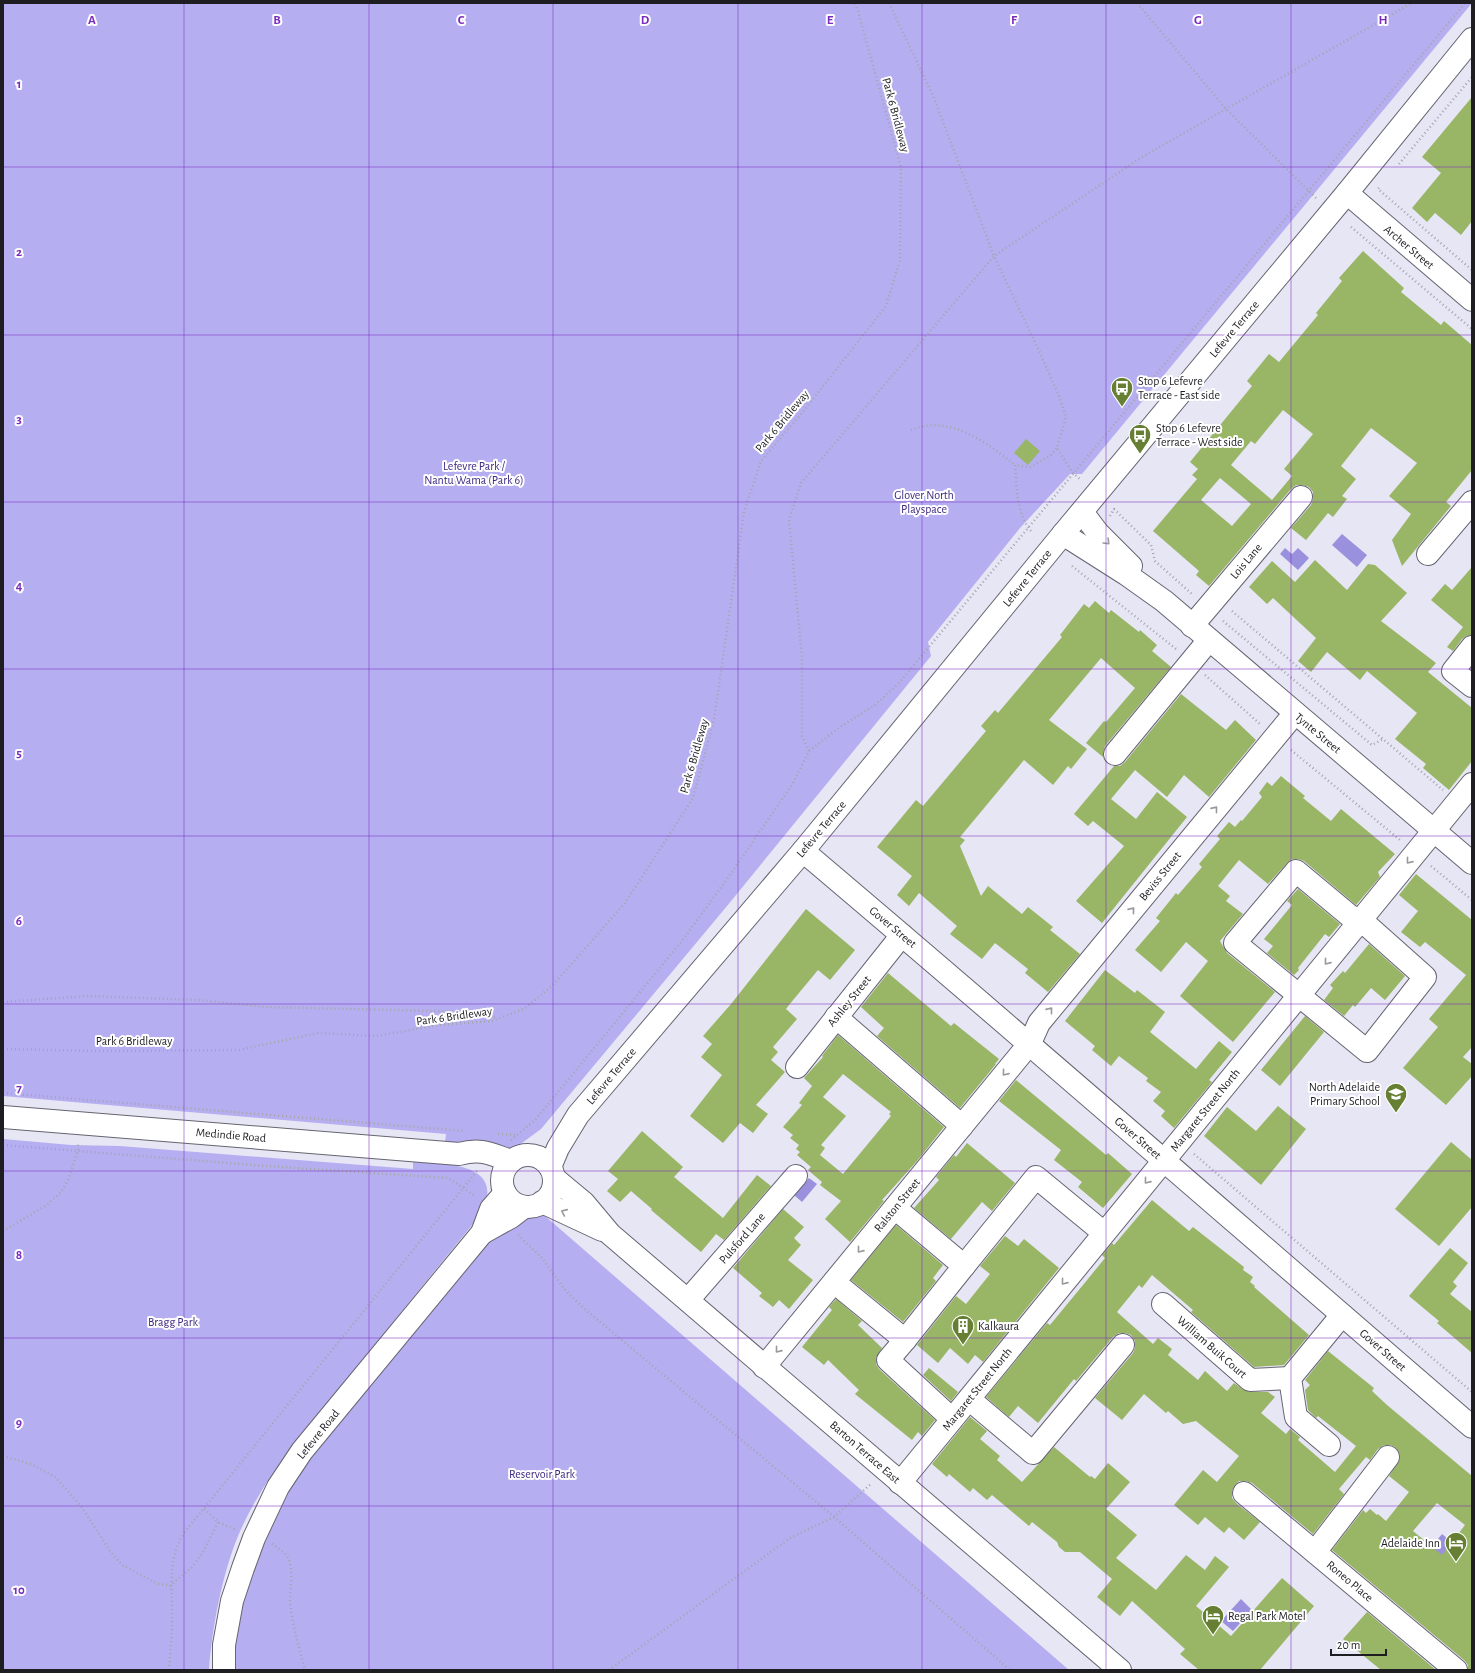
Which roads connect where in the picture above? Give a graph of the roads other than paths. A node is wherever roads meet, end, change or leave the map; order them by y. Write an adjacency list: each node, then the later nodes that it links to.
1 (1472, 39): 2 (street, Lefevre Terrace)
2 (1347, 193): 3 (street, Archer Street); 6 (street, Lefevre Terrace)
3 (1472, 300)
4 (1300, 497): 10 (street, Lois Lane)
5 (1472, 502): 8 (street)
6 (1082, 512): 7 (street, Lefevre Terrace); 9 (street, Tynte Street, one-way to 9)
7 (1063, 534): 9 (street, Tynte Street); 18 (street, Lefevre Terrace)
8 (1428, 554)
9 (1164, 601): 10 (street, Tynte Street)
10 (1192, 626): 11 (street, Tynte Street)
11 (1209, 640): 14 (street, Tynte Street); 15 (street)
12 (1472, 648): 13 (street)
13 (1472, 686)
14 (1295, 713): 17 (street, Tynte Street); 24 (street, Beviss Street, one-way to 14)
15 (1115, 754)
16 (1472, 784): 17 (street, Margaret Street North)
17 (1434, 831): 19 (street, Tynte Street); 20 (street, Margaret Street North, one-way to 20)
18 (803, 851): 21 (street, Gover Street); 26 (street, Lefevre Terrace)
19 (1472, 863)
20 (1361, 920): 22 (street, Margaret Street North, one-way to 22); 22 (street); 22 (street)
21 (902, 935): 23 (street, Ashley Street); 24 (street, Gover Street)
22 (1299, 996): 31 (street, Margaret Street North)
23 (836, 1017): 25 (street, Ashley Street); 28 (street)
24 (1030, 1043): 28 (street, Ralston Street, one-way to 28); 31 (street, Gover Street)
25 (797, 1067)
26 (578, 1115): 29 (street, Lefevre Terrace); 32 (street, Lefevre Terrace)
27 (3, 1117): 30 (street, Medindie Road)
28 (962, 1126): 36 (street, Ralston Street)
29 (516, 1153): 30 (street, Medindie Road); 32 (street); 34 (street)
30 (459, 1154): 34 (street, Medindie Road)
31 (1163, 1161): 39 (street, Margaret Street North, one-way to 39); 44 (street, Gover Street)
32 (552, 1173): 35 (street); 38 (street, Barton Terrace East)
33 (796, 1176): 42 (street, Pulsford Lane)
34 (503, 1187): 35 (street); 37 (street, Lefevre Road)
35 (533, 1204): 37 (street, Lefevre Road); 38 (street, Barton Terrace East, one-way to 35)
36 (895, 1208): 40 (street); 41 (street, Ralston Street, one-way to 41)
37 (482, 1233): 57 (street, Lefevre Road)
38 (610, 1234): 42 (street, Barton Terrace East)
39 (1104, 1234): 40 (street); 49 (street, Margaret Street North, one-way to 49)
40 (964, 1266): 45 (street)
41 (834, 1282): 45 (street); 47 (street, Ralston Street, one-way to 47)
42 (688, 1300): 47 (street, Barton Terrace East)
43 (1163, 1304): 48 (street, William Buik Court)
44 (1342, 1315): 48 (street); 51 (street, Gover Street)
45 (905, 1340): 50 (street)
46 (1122, 1344): 49 (street)
47 (764, 1366): 54 (street, Barton Terrace East)
48 (1290, 1378): 52 (street)
49 (969, 1399): 50 (street, Margaret Street North)
50 (952, 1419): 54 (street, Margaret Street North)
51 (1472, 1427)
52 (1329, 1445)
53 (1388, 1457): 56 (street)
54 (893, 1477): 58 (street, Barton Terrace East)
55 (1244, 1493): 56 (street, Roneo Place)
56 (1315, 1552): 59 (street, Roneo Place)
57 (224, 1670)
58 (1120, 1670)
59 (1456, 1670)

